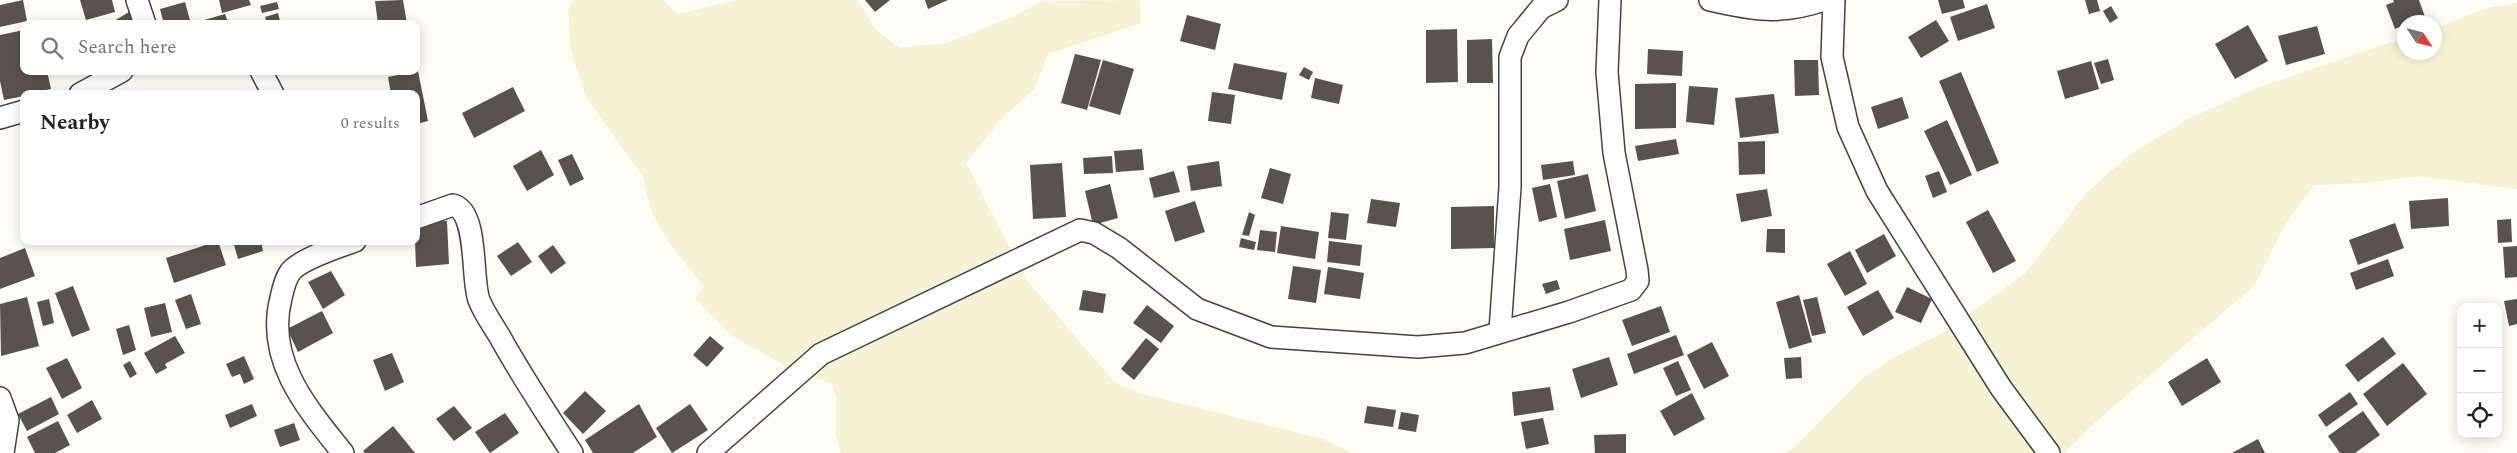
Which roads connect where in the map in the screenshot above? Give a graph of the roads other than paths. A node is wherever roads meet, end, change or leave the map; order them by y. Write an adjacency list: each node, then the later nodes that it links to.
1 (137, 0): 7 (street)
2 (1557, 0): 17 (street)
3 (1610, 0): 17 (street)
4 (1710, 0): 5 (street)
5 (1824, 0)
6 (1834, 0): 23 (street)
7 (143, 20)
8 (116, 75): 10 (street)
9 (263, 75): 11 (street)
10 (93, 90)
11 (270, 90)
12 (20, 112): 13 (street)
13 (0, 118)
14 (420, 217): 21 (street)
15 (333, 245): 16 (street)
16 (318, 248): 20 (street)
17 (1500, 331): 22 (street)
18 (0, 398): 19 (street)
19 (3, 453)
20 (343, 453)
21 (572, 453)
22 (708, 453)
23 (2049, 453)

